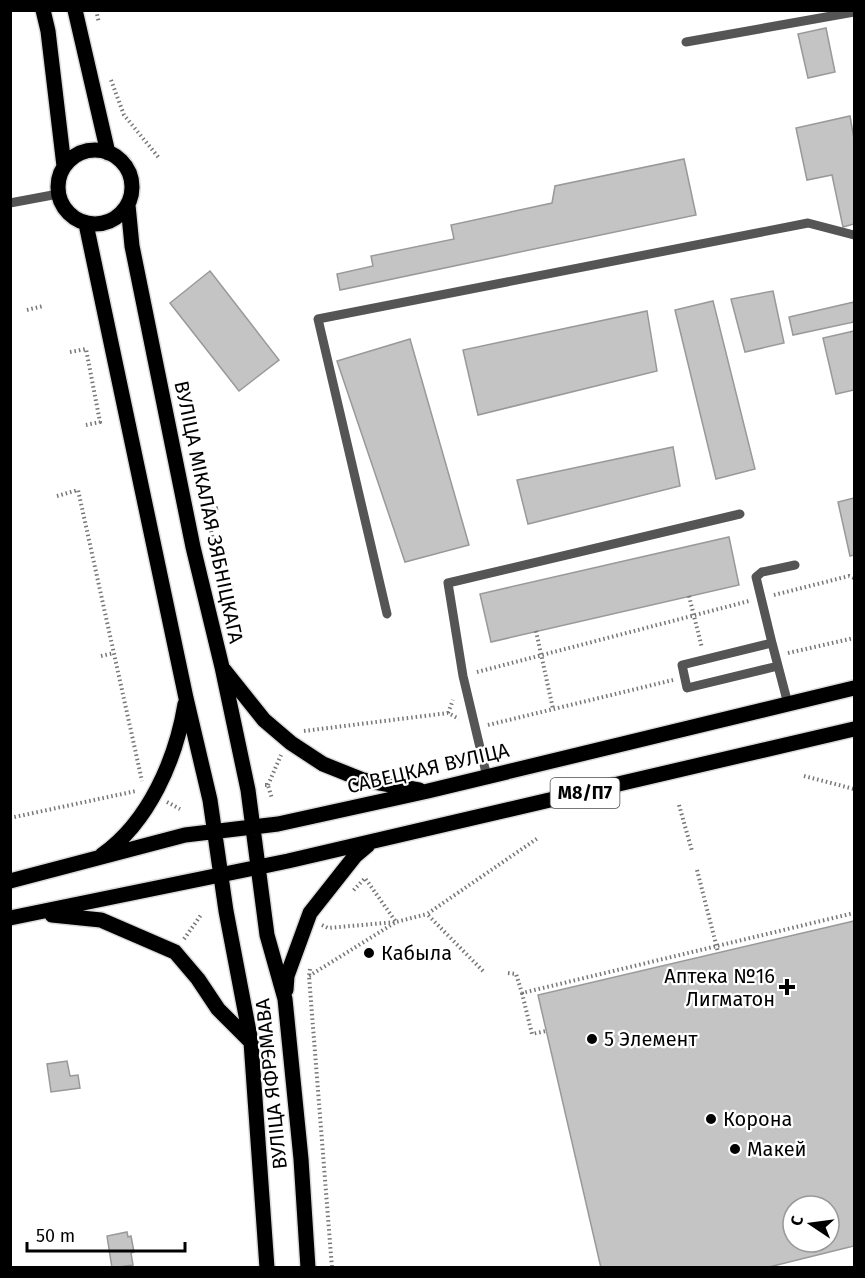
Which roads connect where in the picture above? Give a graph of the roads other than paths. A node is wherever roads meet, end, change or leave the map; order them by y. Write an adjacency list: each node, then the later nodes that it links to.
1 (43, 10): 6 (main road)
2 (75, 10): 5 (main road)
3 (855, 12): 4 (lane)
4 (686, 42)
5 (108, 153): 6 (main road); 9 (main road, ВУЛІЦА МІКАЛАЯ ЗЯБНІЦКАГА)
6 (64, 166): 7 (main road)
7 (58, 194): 8 (lane); 10 (main road)
8 (10, 203)
9 (128, 205): 10 (main road); 17 (main road, ВУЛІЦА МІКАЛАЯ ЗЯБНІЦКАГА)
10 (86, 224): 19 (main road)
11 (855, 235): 14 (lane)
12 (740, 514): 22 (lane)
13 (795, 565): 15 (lane)
14 (387, 614)
15 (772, 643): 16 (lane); 16 (lane)
16 (778, 666): 20 (lane)
17 (222, 667): 23 (main road); 24 (main road, ВУЛІЦА МІКАЛАЯ ЗЯБНІЦКАГА)
18 (855, 688): 20 (main road, САВЕЦКАЯ ВУЛІЦА / М8/П7)
19 (186, 698): 25 (main road); 27 (main road)
20 (788, 704): 22 (main road, САВЕЦКАЯ ВУЛІЦА / М8/П7)
21 (855, 729): 26 (main road, М8/П7)
22 (487, 777): 23 (main road, САВЕЦКАЯ ВУЛІЦА / М8/П7)
23 (428, 791): 24 (main road, САВЕЦКАЯ ВУЛІЦА / М8/П7)
24 (253, 827): 25 (main road, САВЕЦКАЯ ВУЛІЦА / М8/П7); 28 (main road, ВУЛІЦА ЯФРЭМАВА)
25 (215, 832): 27 (main road, САВЕЦКАЯ ВУЛІЦА / М8/П7); 29 (main road, ВУЛІЦА ЯФРЭМАВА)
26 (369, 843): 28 (main road, М8/П7); 32 (main road)
27 (98, 858): 30 (main road, САВЕЦКАЯ ВУЛІЦА / М8/П7)
28 (258, 868): 29 (main road, М8/П7); 32 (main road, ВУЛІЦА ЯФРЭМАВА)
29 (221, 876): 31 (main road, М8/П7); 33 (main road, ВУЛІЦА ЯФРЭМАВА)
30 (10, 881)
31 (18, 916): 33 (main road)
32 (285, 999): 35 (main road, ВУЛІЦА ЯФРЭМАВА)
33 (251, 1042): 34 (main road, ВУЛІЦА ЯФРЭМАВА)
34 (267, 1268)
35 (308, 1268)

